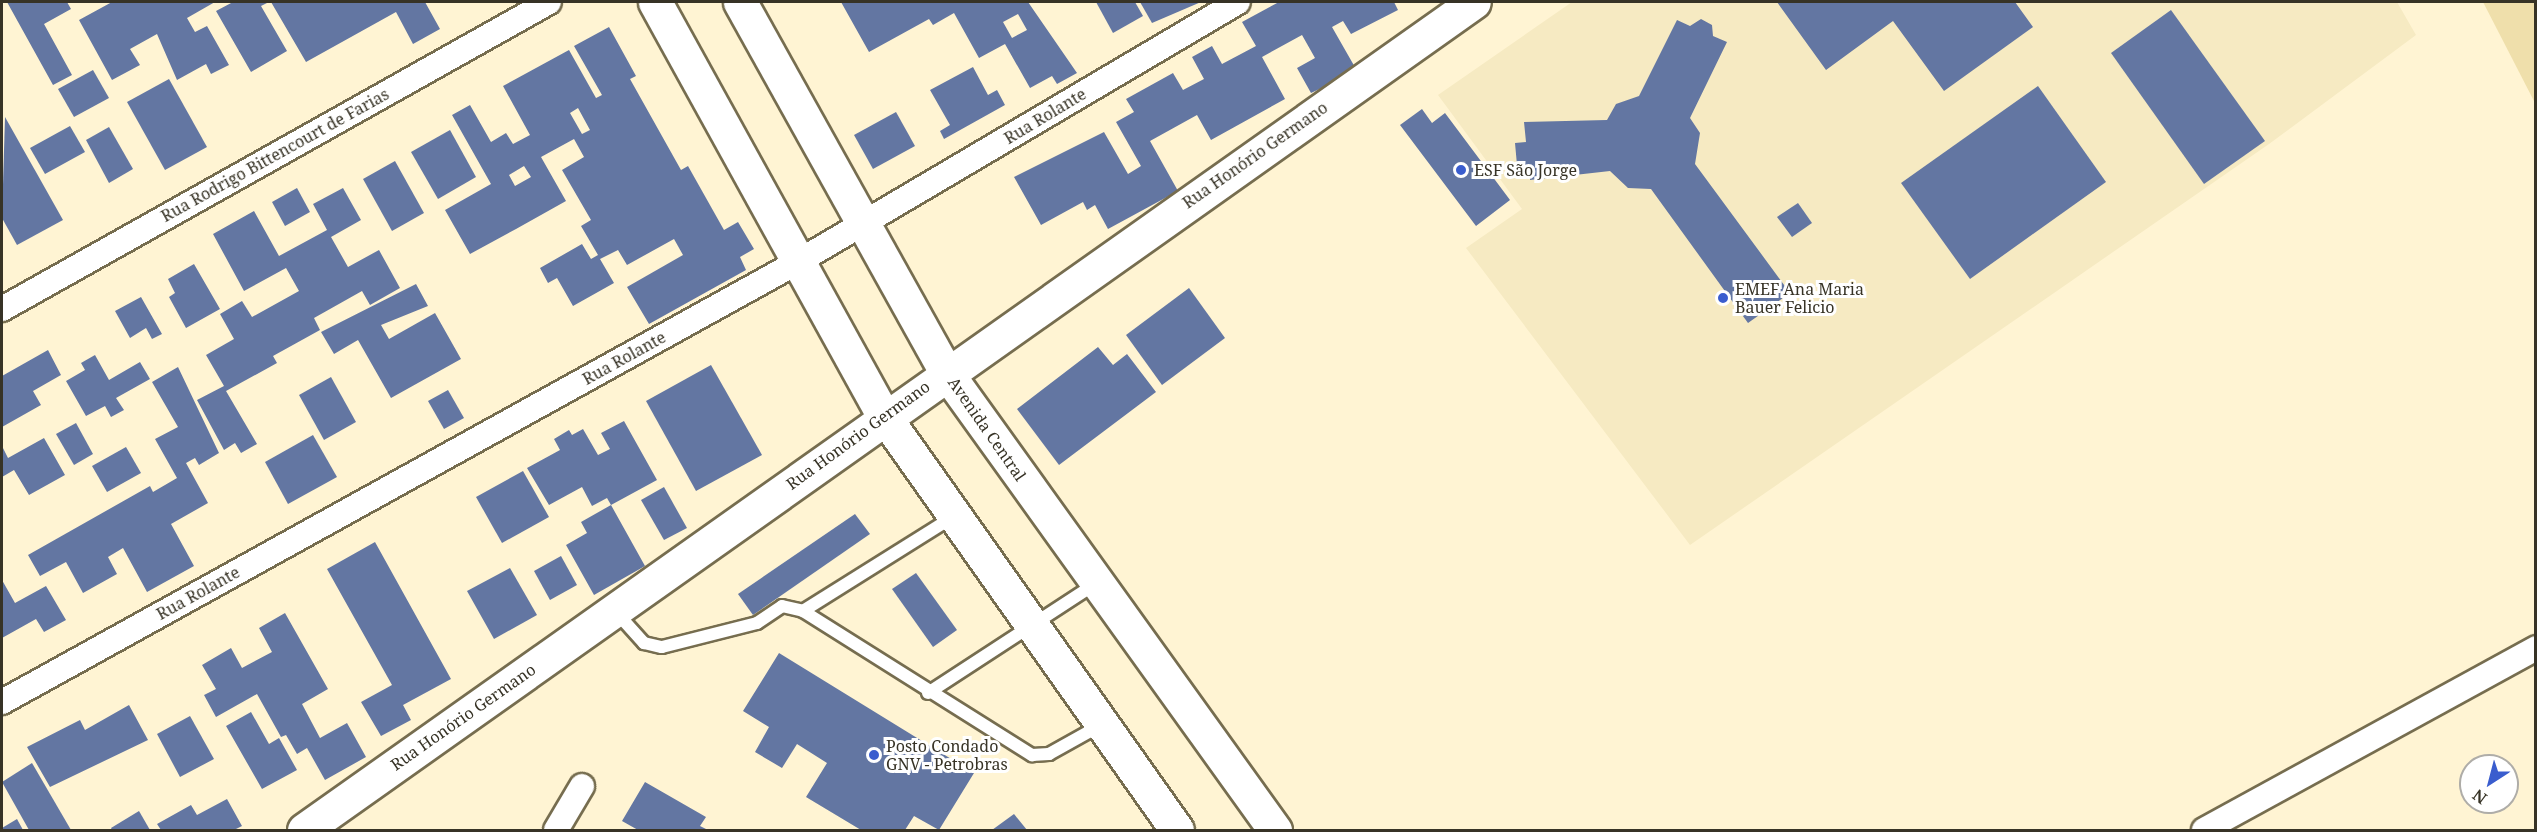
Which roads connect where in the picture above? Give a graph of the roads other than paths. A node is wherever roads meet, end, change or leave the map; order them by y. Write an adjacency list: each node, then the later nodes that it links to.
1 (549, 2): 8 (street, Rua Rodrigo Bittencourt de Farias)
2 (655, 2): 7 (main road)
3 (740, 2): 6 (main road, Avenida Central)
4 (1238, 2): 6 (street, Rua Rolante)
5 (1474, 2): 9 (main road, Rua Honório Germano)
6 (863, 223): 7 (street, Rua Rolante); 9 (main road, Avenida Central)
7 (796, 263): 10 (main road); 18 (street, Rua Rolante)
8 (2, 309)
9 (946, 372): 10 (main road, Rua Honório Germano); 12 (main road, Avenida Central)
10 (884, 416): 11 (main road); 13 (main road, Rua Honório Germano)
11 (953, 517): 14 (lane); 15 (main road)
12 (1096, 583): 15 (lane); 24 (main road, Avenida Central)
13 (614, 609): 14 (lane); 21 (main road, Rua Honório Germano)
14 (803, 611): 17 (lane)
15 (1031, 630): 17 (lane); 19 (main road)
16 (2535, 648): 25 (street)
17 (928, 693): 19 (lane)
18 (2, 702)
19 (1101, 725): 23 (main road)
20 (582, 786): 22 (street)
21 (304, 831)
22 (556, 831)
23 (1176, 831)
24 (1275, 831)
25 (2204, 831)

